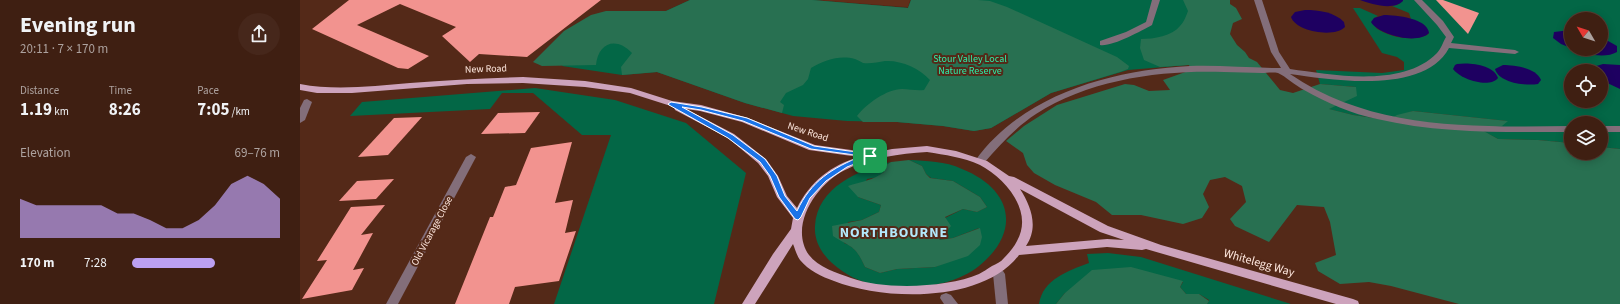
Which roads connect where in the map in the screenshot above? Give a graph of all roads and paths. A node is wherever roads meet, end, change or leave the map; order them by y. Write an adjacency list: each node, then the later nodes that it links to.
1 (1156, 0): 4 (street)
2 (1258, 0): 7 (street)
3 (1418, 0): 5 (street)
4 (1103, 43)
5 (1446, 45): 6 (street); 7 (street)
6 (1515, 52)
7 (1283, 71): 12 (street); 17 (street)
8 (300, 87): 10 (main road, New Road)
9 (308, 102): 11 (street)
10 (671, 104): 15 (main road, New Road); 19 (main road, New Road)
11 (300, 120)
12 (1564, 129)
13 (1608, 129): 14 (street)
14 (1620, 129)
15 (870, 156): 17 (main road); 19 (main road)
16 (471, 157): 26 (street, Old Vicarage Close)
17 (980, 161): 18 (main road)
18 (1002, 174): 21 (main road, Whitelegg Way); 22 (main road)
19 (798, 217): 20 (main road)
20 (796, 231): 24 (main road); 27 (main road)
21 (1158, 248): 22 (main road, Whitelegg Way); 29 (main road, Whitelegg Way)
22 (1019, 251): 23 (main road)
23 (999, 274): 25 (main road); 28 (street)
24 (868, 298)
25 (936, 301)
26 (392, 304)
27 (748, 304)
28 (1002, 304)
29 (1353, 304)

